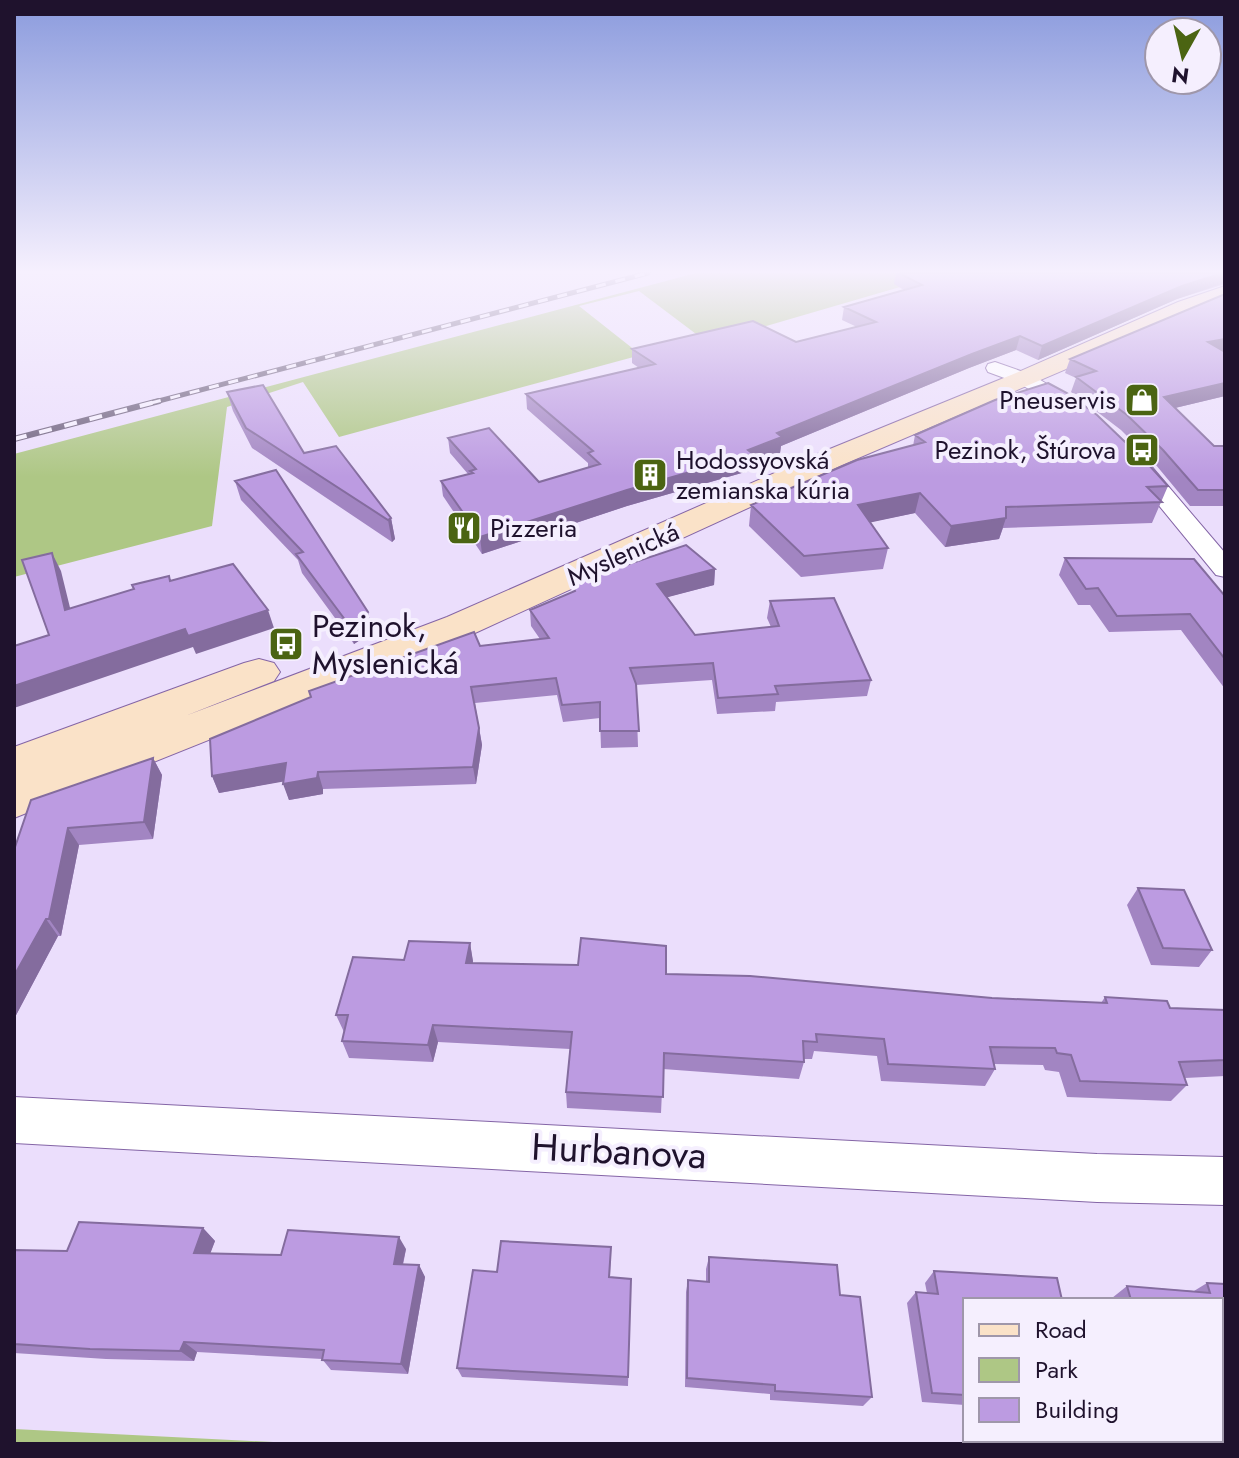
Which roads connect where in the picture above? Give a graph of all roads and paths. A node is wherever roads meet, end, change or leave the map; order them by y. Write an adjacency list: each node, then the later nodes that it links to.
1 (1072, 341): 3 (main road, Myslenická)
2 (1095, 341): 3 (main road, Myslenická)
3 (1010, 373): 4 (street); 8 (main road, Myslenická); 9 (main road, Myslenická)
4 (1093, 419)
5 (1121, 447): 6 (street)
6 (1212, 539): 7 (street)
7 (1225, 569)
8 (14, 765)
9 (14, 800)
10 (14, 1120): 11 (street, Hurbanova)
11 (1225, 1181)

